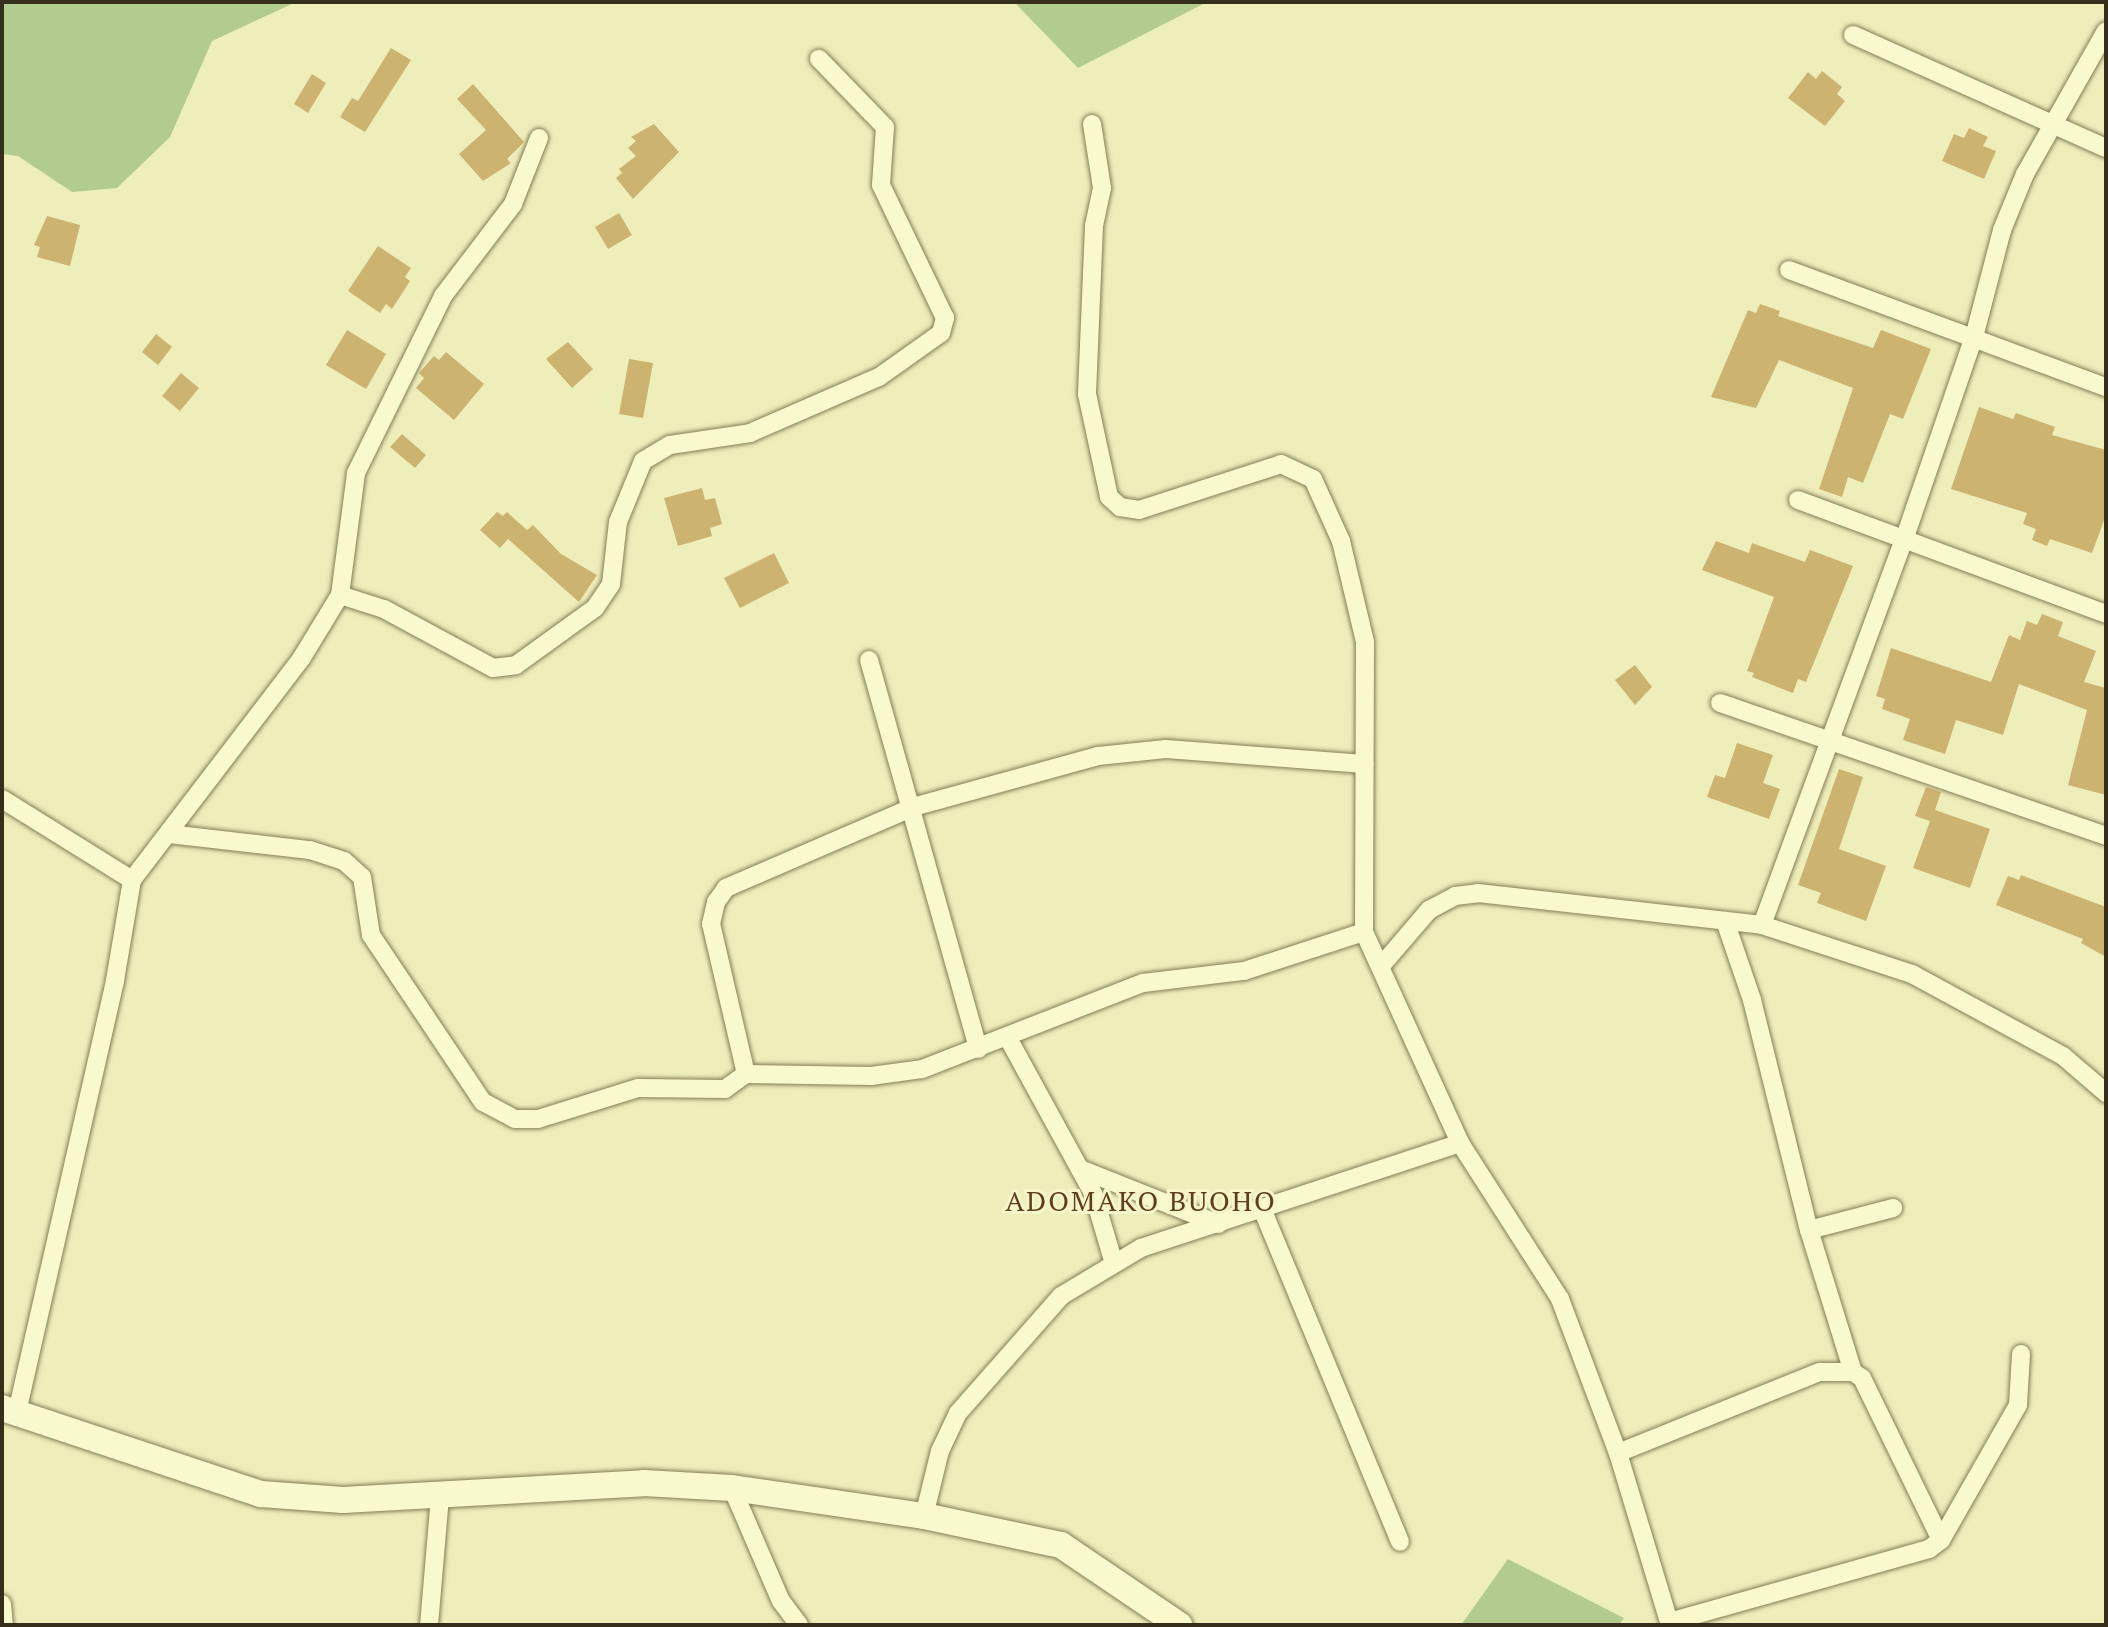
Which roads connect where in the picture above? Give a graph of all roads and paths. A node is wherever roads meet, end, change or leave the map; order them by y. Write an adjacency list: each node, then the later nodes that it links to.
1 (2106, 31): 5 (street)
2 (1853, 35): 5 (street)
3 (819, 59): 13 (street)
4 (1092, 124): 18 (street)
5 (2057, 125): 7 (street); 9 (street)
6 (539, 138): 13 (street)
7 (2106, 148)
8 (1789, 270): 9 (street)
9 (1974, 337): 10 (street); 12 (street)
10 (2106, 387)
11 (1798, 500): 12 (street)
12 (1905, 537): 14 (street); 17 (street)
13 (340, 595): 21 (street)
14 (2106, 614)
15 (869, 660): 20 (street)
16 (1720, 703): 17 (street)
17 (1834, 741): 22 (street); 25 (street)
18 (1364, 764): 20 (street); 26 (street)
19 (2, 799): 23 (street)
20 (913, 807): 29 (street); 30 (street)
21 (169, 834): 23 (street); 30 (street)
22 (2106, 836)
23 (132, 880): 41 (street)
24 (1725, 921): 25 (street); 27 (street); 37 (street)
25 (1762, 925): 31 (street)
26 (1364, 932): 27 (street); 28 (street)
27 (1381, 966): 32 (street)
28 (1008, 1038): 29 (street); 33 (street)
29 (978, 1049): 30 (street)
30 (746, 1074)
31 (2106, 1093)
32 (1460, 1143): 35 (street); 42 (street)
33 (1080, 1169): 36 (street); 38 (street)
34 (1893, 1208): 37 (street)
35 (1263, 1211): 36 (street); 47 (street)
36 (1218, 1224): 38 (street)
37 (1809, 1230): 40 (street)
38 (1113, 1260): 45 (street)
39 (2021, 1354): 46 (street)
40 (1853, 1372): 42 (street); 46 (street)
41 (10, 1410): 44 (street)
42 (1618, 1453): 49 (street)
43 (732, 1488): 44 (street); 45 (street); 52 (street)
44 (440, 1496): 51 (street)
45 (924, 1516): 53 (street)
46 (1941, 1540): 49 (street)
47 (1400, 1542)
48 (2, 1604): 50 (street)
49 (1672, 1623)
50 (4, 1625)
51 (429, 1625)
52 (799, 1625)
53 (1179, 1625)

